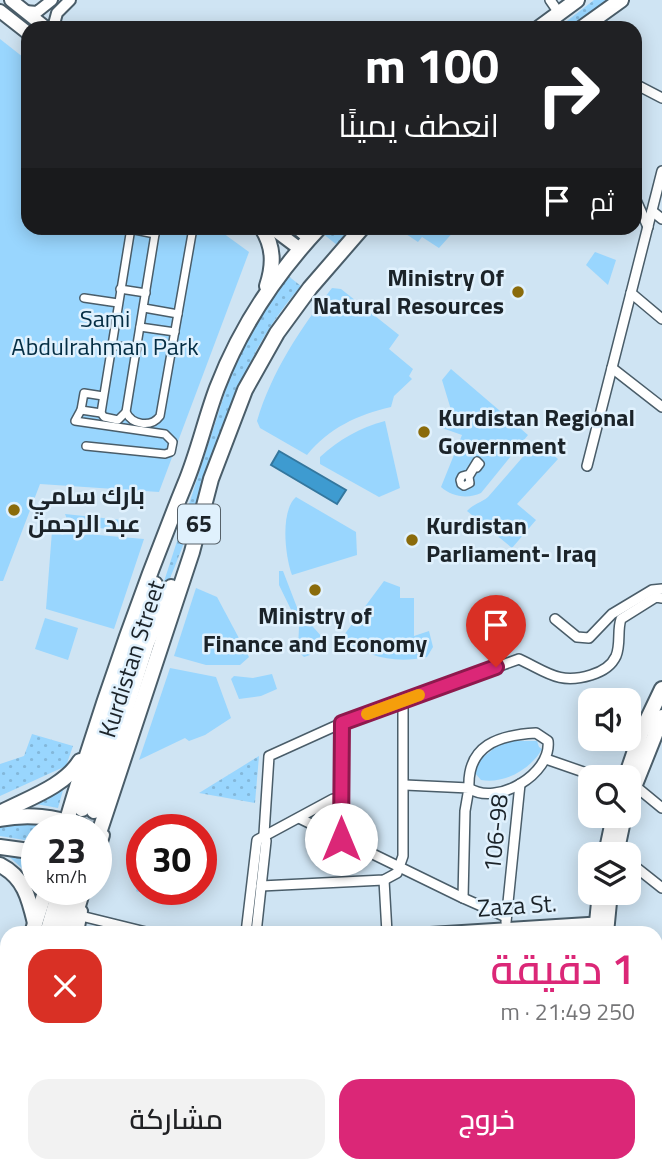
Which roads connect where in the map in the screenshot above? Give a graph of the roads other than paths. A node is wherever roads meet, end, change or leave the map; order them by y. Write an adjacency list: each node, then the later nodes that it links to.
1 (11, 0): 8 (main road)
2 (70, 0): 12 (street)
3 (550, 0): 9 (street)
4 (577, 0): 9 (main road)
5 (621, 0): 14 (main road)
6 (48, 4): 8 (street); 11 (street)
7 (0, 11): 15 (main road)
8 (25, 11): 10 (main road)
9 (559, 13): 13 (main road)
10 (37, 21)
11 (54, 21)
12 (56, 21)
13 (548, 21)
14 (592, 21)
15 (21, 28)
16 (642, 88): 17 (street)
17 (662, 98)
18 (662, 171): 19 (street)
19 (652, 211): 21 (street); 22 (street)
20 (642, 214): 22 (street)
21 (662, 219)
22 (648, 227): 31 (street)
23 (130, 235): 29 (street)
24 (155, 235): 30 (street)
25 (191, 235): 36 (street)
26 (266, 235): 33 (main road)
27 (356, 235): 68 (main road, Kurdistan Street / 65)
28 (309, 238): 33 (main road, Kurdistan Street / 65)
29 (120, 289): 30 (street); 34 (street)
30 (146, 293): 35 (street)
31 (631, 293): 37 (street); 42 (street)
32 (84, 298): 34 (street)
33 (261, 299): 50 (main road, Kurdistan Street / 65)
34 (118, 303): 40 (street)
35 (144, 308): 36 (street); 38 (street)
36 (178, 314): 39 (street)
37 (662, 319)
38 (141, 327): 39 (street); 41 (street)
39 (175, 332): 46 (street)
40 (111, 345): 41 (street); 43 (street)
41 (137, 349): 46 (street)
42 (612, 368): 44 (street); 49 (street)
43 (103, 396): 45 (street); 47 (street)
44 (662, 407)
45 (81, 410): 47 (street); 48 (street)
46 (127, 412): 47 (street)
47 (101, 413)
48 (86, 446)
49 (587, 466)
50 (186, 482): 58 (main road, Kurdistan Street / 65); 68 (main road, Kurdistan Street / 65)
51 (662, 589): 53 (street)
52 (662, 598): 55 (street)
53 (555, 619)
54 (662, 690): 60 (main road)
55 (403, 700): 56 (street); 64 (street)
56 (342, 723): 67 (street); 77 (street)
57 (660, 725): 61 (main road)
58 (89, 746): 70 (main road); 71 (main road, Kurdistan Street / 65)
59 (546, 758): 62 (street); 63 (street); 65 (street)
60 (634, 765)
61 (639, 765)
62 (578, 770)
63 (520, 784): 65 (street); 96 (street, 106-98)
64 (405, 785): 65 (street); 82 (street)
65 (469, 788): 87 (street)
66 (641, 790): 69 (street)
67 (341, 800): 76 (street); 78 (street)
68 (95, 808): 72 (main road, Kurdistan Street / 65); 73 (street)
69 (662, 808)
70 (0, 813)
71 (69, 814)
72 (95, 814)
73 (97, 814)
74 (21, 816): 75 (main road)
75 (0, 818)
76 (299, 818): 77 (street); 78 (street)
77 (264, 834): 85 (street); 104 (street)
78 (341, 839): 82 (street)
79 (0, 847): 80 (main road)
80 (21, 850)
81 (0, 864): 97 (main road)
82 (400, 867): 84 (street); 87 (street)
83 (641, 871): 86 (street)
84 (384, 880): 85 (street); 106 (street)
85 (261, 886): 105 (street)
86 (662, 888)
87 (463, 898): 96 (street)
88 (43, 905): 98 (main road)
89 (51, 905): 99 (main road)
90 (68, 905): 100 (main road)
91 (80, 905): 101 (main road)
92 (83, 905): 95 (street)
93 (601, 905): 109 (main road)
94 (607, 905): 110 (main road)
95 (81, 916): 102 (street); 103 (street)
96 (506, 922): 107 (street, Zaza St.); 108 (street, Zaza St.)
97 (37, 926)
98 (39, 926)
99 (40, 926)
100 (62, 926)
101 (73, 926)
102 (81, 926)
103 (122, 926)
104 (247, 926)
105 (257, 926)
106 (387, 926)
107 (478, 926)
108 (583, 926)
109 (602, 926)
110 (602, 926)

